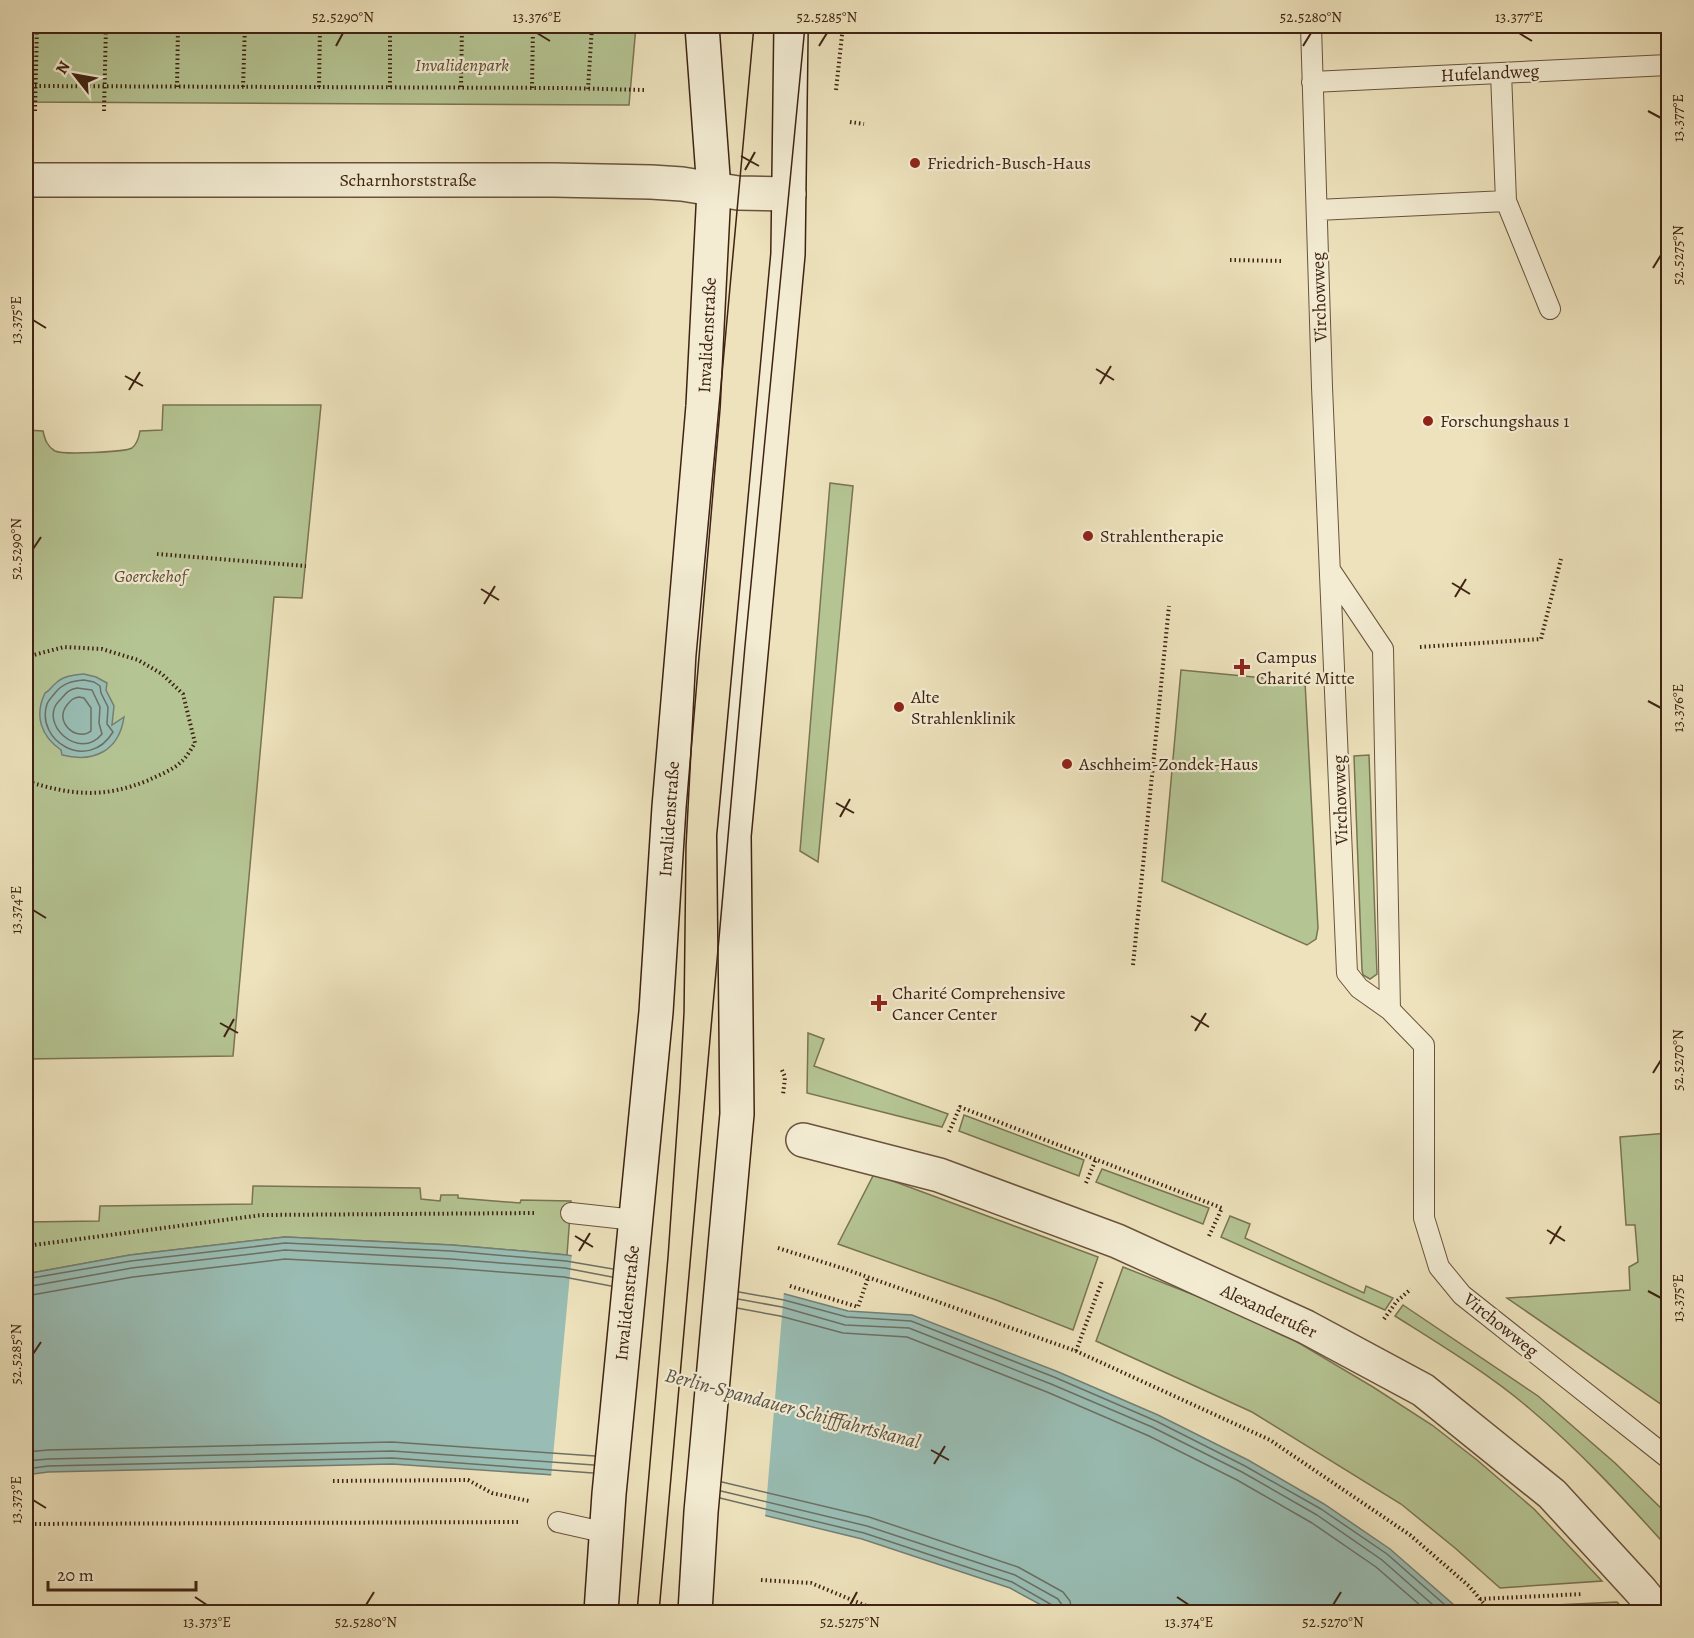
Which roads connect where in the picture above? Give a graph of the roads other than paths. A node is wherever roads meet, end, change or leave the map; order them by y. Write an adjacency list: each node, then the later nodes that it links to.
1 (702, 26): 8 (main road, Invalidenstraße)
2 (790, 26): 9 (main road)
3 (1311, 26): 6 (lane, Virchowweg)
4 (1668, 65): 5 (lane, Hufelandweg)
5 (1501, 73): 6 (lane, Hufelandweg); 10 (lane)
6 (1312, 82): 11 (lane, Virchowweg)
7 (26, 180): 8 (main road, Scharnhorststraße)
8 (714, 190): 9 (main road, Scharnhorststraße); 17 (main road, Invalidenstraße)
9 (789, 194): 23 (main road)
10 (1506, 201): 11 (lane); 12 (lane)
11 (1317, 210): 13 (lane, Virchowweg)
12 (1550, 309)
13 (1330, 569): 14 (lane); 14 (lane, Virchowweg)
14 (1390, 1010): 18 (lane, Virchowweg)
15 (803, 1140): 21 (main road, Alexanderufer)
16 (571, 1213): 17 (lane)
17 (633, 1235): 20 (main road, Invalidenstraße)
18 (1668, 1458)
19 (558, 1522): 20 (lane)
20 (607, 1533): 22 (main road, Invalidenstraße)
21 (1656, 1602)
22 (602, 1612)
23 (694, 1612)

